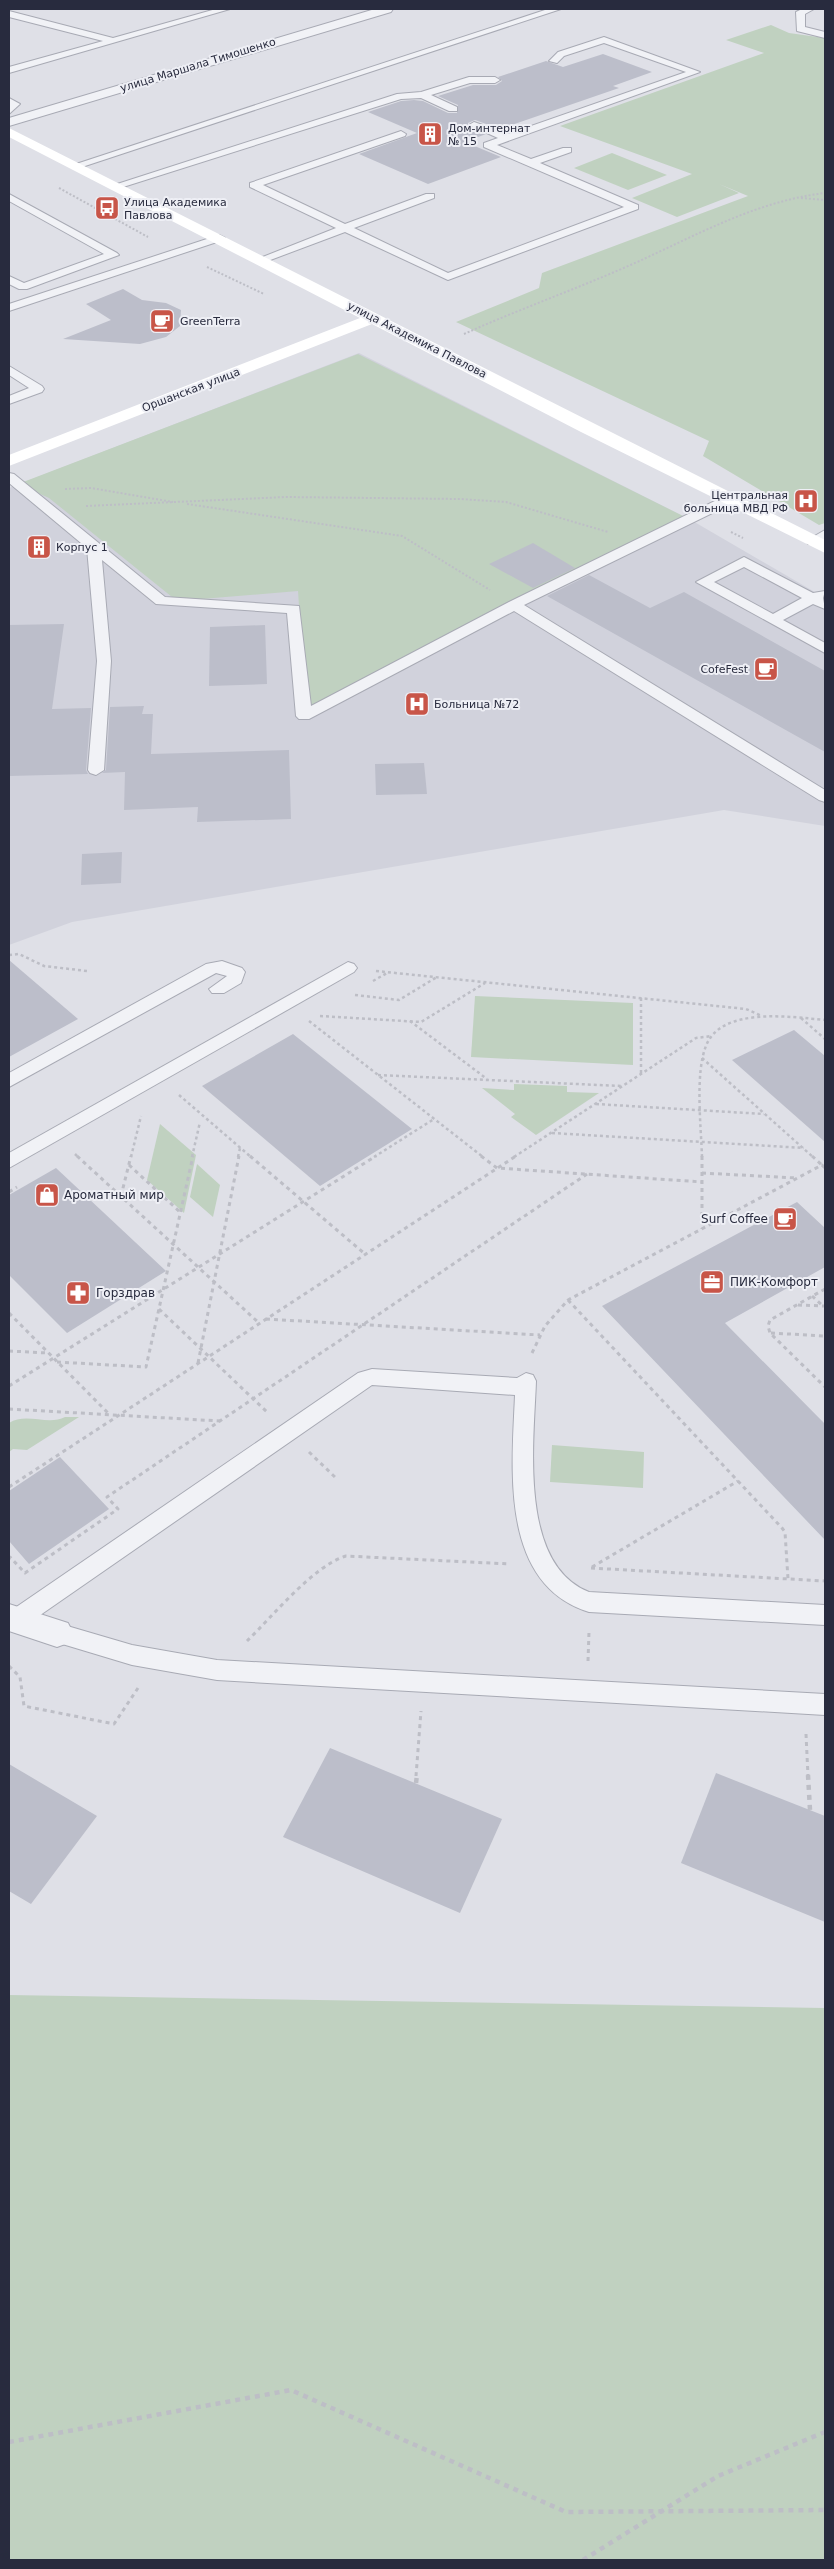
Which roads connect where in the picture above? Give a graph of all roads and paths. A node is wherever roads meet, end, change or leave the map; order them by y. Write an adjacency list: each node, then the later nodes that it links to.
1 (225, 9): 7 (lane)
2 (387, 9): 15 (street, улица Маршала Тимошенко)
3 (556, 9): 22 (lane)
4 (810, 9): 6 (lane)
5 (9, 14): 7 (lane)
6 (825, 35)
7 (113, 40): 9 (lane)
8 (554, 60): 19 (lane)
9 (9, 70)
10 (495, 80): 11 (lane)
11 (422, 95): 13 (lane); 23 (lane)
12 (9, 101): 14 (lane)
13 (453, 109)
14 (9, 111)
15 (9, 122)
16 (474, 125): 19 (lane)
17 (9, 132): 22 (street, улица Академика Павлова)
18 (400, 134): 29 (lane)
19 (508, 138): 21 (lane)
20 (568, 150): 21 (lane)
21 (531, 163): 29 (lane)
22 (75, 166): 23 (street, улица Академика Павлова)
23 (116, 186): 30 (street, улица Академика Павлова)
24 (825, 193): 27 (path)
25 (9, 196): 32 (lane)
26 (430, 196): 29 (lane)
27 (798, 198): 28 (path); 35 (path)
28 (825, 200)
29 (344, 228): 31 (lane)
30 (219, 238): 31 (street, улица Академика Павлова); 33 (lane)
31 (261, 260): 34 (street, улица Академика Павлова)
32 (9, 279)
33 (9, 308)
34 (374, 318): 38 (street, Оршанская улица); 41 (street, улица Академика Павлова)
35 (461, 335)
36 (9, 370): 37 (lane)
37 (9, 400)
38 (9, 461)
39 (9, 478): 40 (lane)
40 (26, 490): 42 (path); 43 (lane)
41 (730, 499): 44 (street, улица Академика Павлова); 45 (lane)
42 (180, 503): 43 (path); 45 (path); 48 (path)
43 (45, 507): 46 (lane)
44 (821, 541)
45 (644, 542): 48 (lane)
46 (94, 546): 48 (lane); 51 (lane)
47 (821, 598): 49 (lane); 49 (lane)
48 (514, 605): 52 (lane)
49 (773, 620): 50 (lane)
50 (825, 649)
51 (96, 770)
52 (825, 797)
53 (9, 955): 55 (path)
54 (348, 968): 56 (path); 61 (lane)
55 (87, 971)
56 (436, 977): 57 (path); 59 (path)
57 (486, 982): 60 (path); 66 (path)
58 (218, 989): 74 (lane)
59 (349, 995)
60 (641, 998): 63 (path); 70 (path)
61 (287, 1003): 71 (path); 72 (lane)
62 (314, 1016): 66 (path)
63 (762, 1016): 64 (path); 67 (path)
64 (800, 1018): 65 (path); 68 (path)
65 (825, 1020)
66 (410, 1021): 73 (path)
67 (712, 1036): 69 (path); 70 (path)
68 (825, 1039)
69 (702, 1058): 77 (path); 78 (path)
70 (641, 1074): 75 (path)
71 (377, 1075): 73 (path); 80 (path)
72 (158, 1076): 84 (path); 87 (lane)
73 (488, 1080): 75 (path)
74 (9, 1081)
75 (622, 1086): 76 (path)
76 (596, 1104): 77 (path); 82 (path)
77 (702, 1110): 78 (path); 83 (path)
78 (764, 1114): 85 (path)
79 (141, 1115): 88 (path)
80 (434, 1119): 90 (path); 96 (path)
81 (200, 1122): 97 (path)
82 (551, 1133): 83 (path); 90 (path)
83 (702, 1142): 85 (path); 91 (path)
84 (240, 1147): 96 (path); 100 (path)
85 (804, 1148): 89 (path)
86 (74, 1154): 95 (path)
87 (9, 1161)
88 (128, 1165): 95 (path); 97 (path)
89 (824, 1167): 93 (path)
90 (497, 1168): 92 (path); 101 (path)
91 (702, 1173): 93 (path); 94 (path)
92 (587, 1174): 94 (path); 114 (path)
93 (798, 1178): 98 (path)
94 (702, 1182): 98 (path)
95 (121, 1196): 99 (path)
96 (304, 1201): 100 (path); 101 (path)
97 (180, 1212): 99 (path)
98 (702, 1229): 107 (path)
99 (173, 1244): 102 (path); 104 (path)
100 (220, 1254): 102 (path); 103 (path)
101 (365, 1254): 112 (path)
102 (198, 1267): 103 (path); 104 (path)
103 (214, 1282): 113 (path); 118 (path)
104 (163, 1289): 110 (path); 122 (path)
105 (825, 1289): 106 (path)
106 (812, 1296): 108 (path); 109 (path)
107 (568, 1300): 116 (path); 136 (path)
108 (796, 1305): 109 (path); 115 (path)
109 (825, 1307)
110 (158, 1309): 118 (path); 123 (path)
111 (9, 1313): 120 (path)
112 (266, 1319): 113 (path); 114 (path)
113 (259, 1324): 121 (path)
114 (364, 1324): 116 (path); 128 (path)
115 (770, 1333): 117 (path); 127 (path)
116 (540, 1335): 125 (path)
117 (825, 1336)
118 (200, 1349): 121 (path); 124 (path)
119 (9, 1351): 120 (path)
120 (48, 1353): 122 (path)
121 (208, 1356): 124 (path); 128 (path)
122 (53, 1358): 123 (path); 126 (path)
123 (56, 1362): 130 (path)
124 (198, 1364): 131 (path)
125 (526, 1384): 134 (lane); 139 (lane)
126 (9, 1386)
127 (825, 1387)
128 (253, 1399): 133 (path); 134 (path)
129 (9, 1409): 130 (path)
130 (109, 1415): 131 (path); 132 (path)
131 (118, 1415): 132 (path); 133 (path)
132 (113, 1419): 137 (path)
133 (221, 1421): 138 (path)
134 (288, 1432): 135 (path); 144 (lane)
135 (337, 1479)
136 (738, 1481): 140 (path); 141 (path)
137 (9, 1487)
138 (9, 1558)
139 (544, 1566): 140 (path); 143 (lane); 146 (path)
140 (591, 1568): 141 (path)
141 (788, 1579): 142 (path)
142 (825, 1581)
143 (825, 1615)
144 (12, 1619): 145 (street)
145 (57, 1633): 146 (lane)
146 (217, 1670): 148 (lane)
147 (422, 1705): 150 (path)
148 (825, 1705)
149 (805, 1728): 151 (path)
150 (416, 1783)
151 (810, 1810)
152 (825, 2432): 155 (path)
153 (9, 2442): 155 (path)
154 (825, 2510): 155 (path)
155 (661, 2512): 156 (path)
156 (584, 2560)

